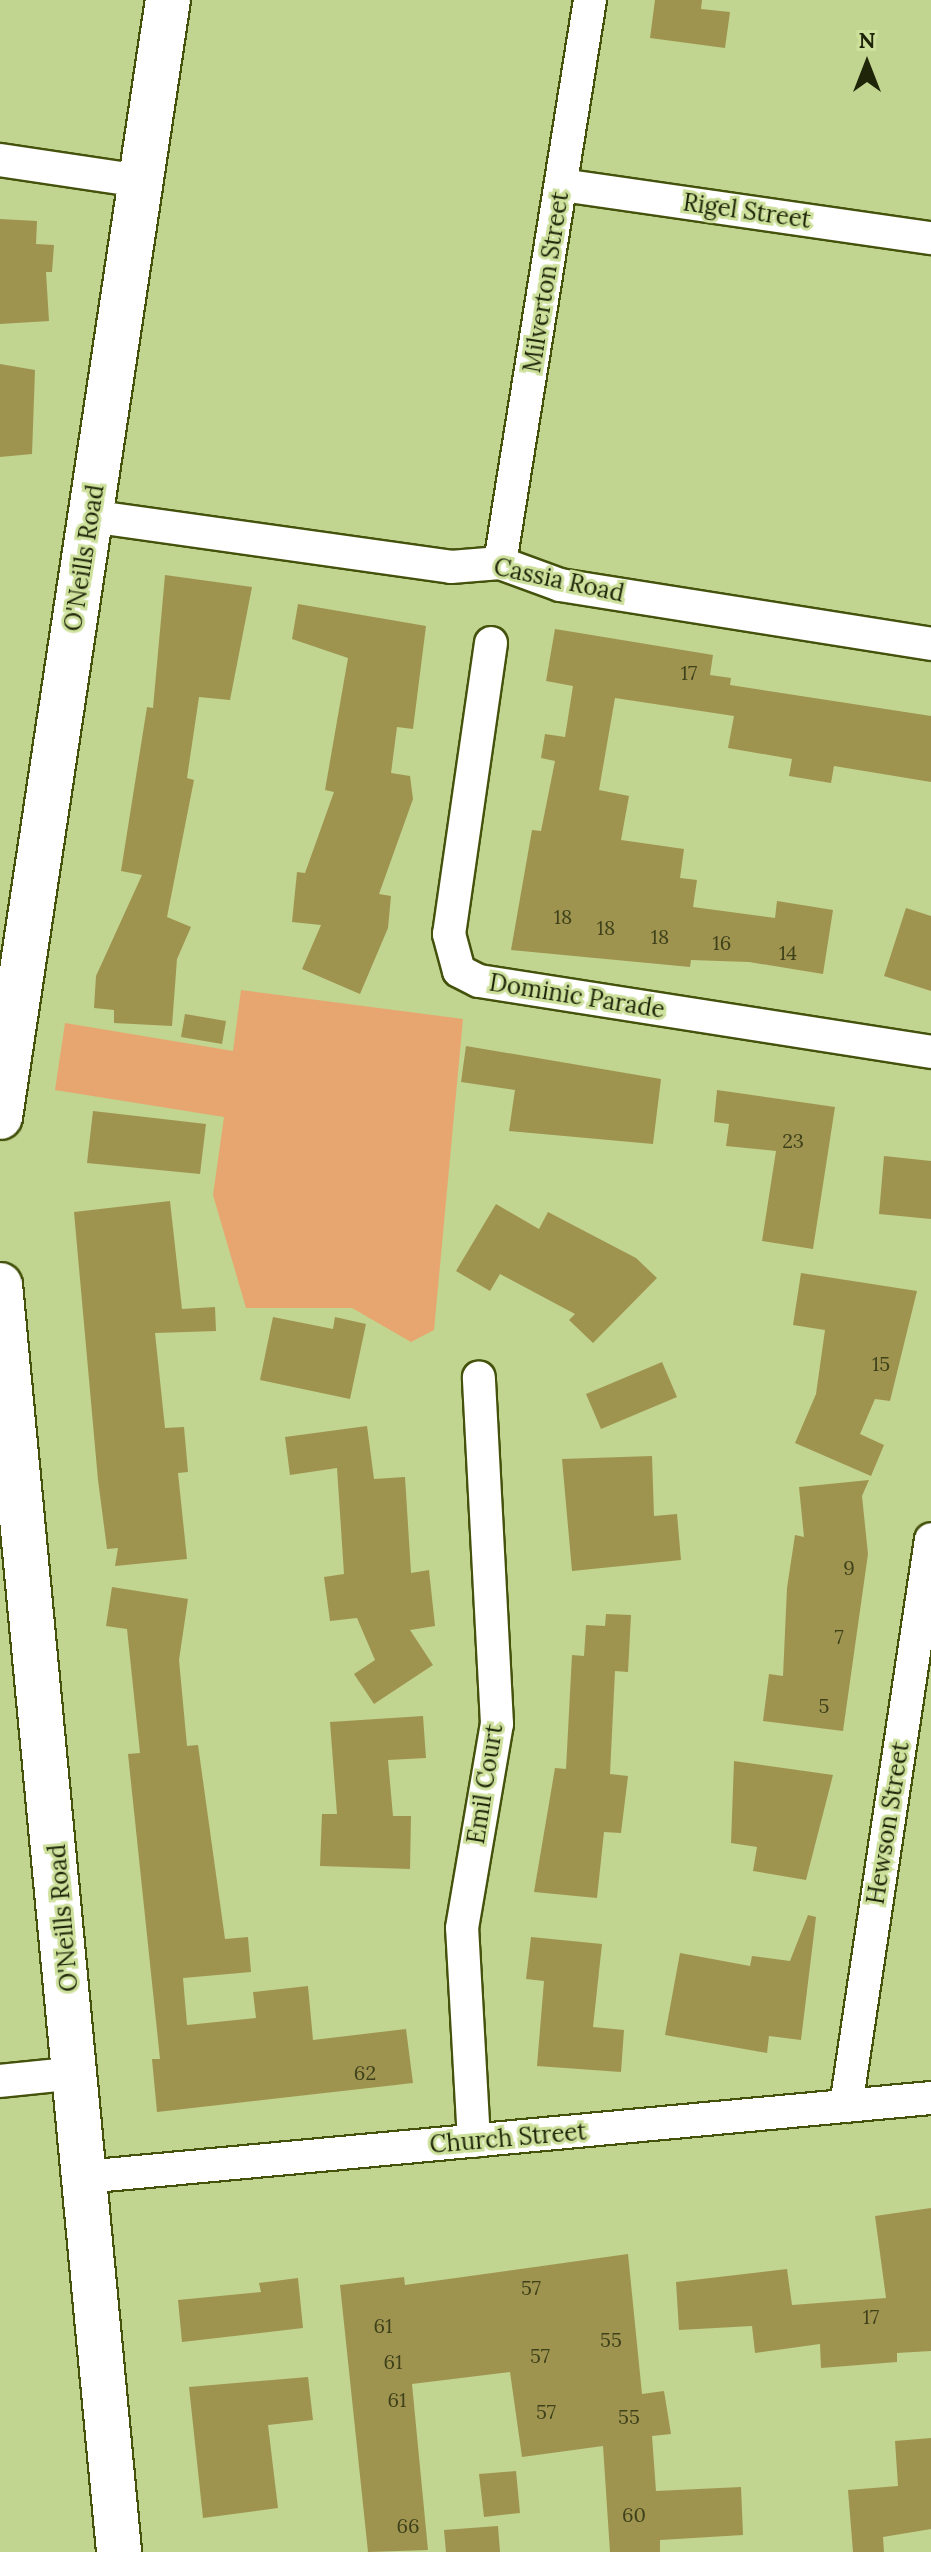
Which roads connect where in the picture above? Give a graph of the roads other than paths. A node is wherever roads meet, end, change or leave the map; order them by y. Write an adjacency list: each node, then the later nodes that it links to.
1 (168, 0): 4 (street, O'Neills Road)
2 (590, 0): 5 (street, Milverton Street)
3 (0, 160): 4 (street)
4 (140, 181): 7 (street, O'Neills Road)
5 (562, 185): 6 (street, Rigel Street); 8 (street, Milverton Street)
6 (931, 238)
7 (90, 516): 8 (street, Cassia Road); 12 (street, O'Neills Road)
8 (500, 563): 10 (street, Cassia Road)
9 (491, 643): 11 (street, Dominic Parade)
10 (931, 644)
11 (931, 1052)
12 (0, 1117)
13 (0, 1285): 16 (street, O'Neills Road)
14 (479, 1377): 21 (street, Emil Court)
15 (931, 1539): 20 (street, Hewson Street)
16 (14, 1541): 17 (street, O'Neills Road)
17 (78, 2073): 18 (street); 22 (street, O'Neills Road)
18 (0, 2081)
19 (931, 2098): 20 (street, Church Street)
20 (846, 2106): 21 (street, Church Street)
21 (474, 2141): 22 (street, Church Street)
22 (84, 2177): 23 (street, O'Neills Road)
23 (119, 2552)

